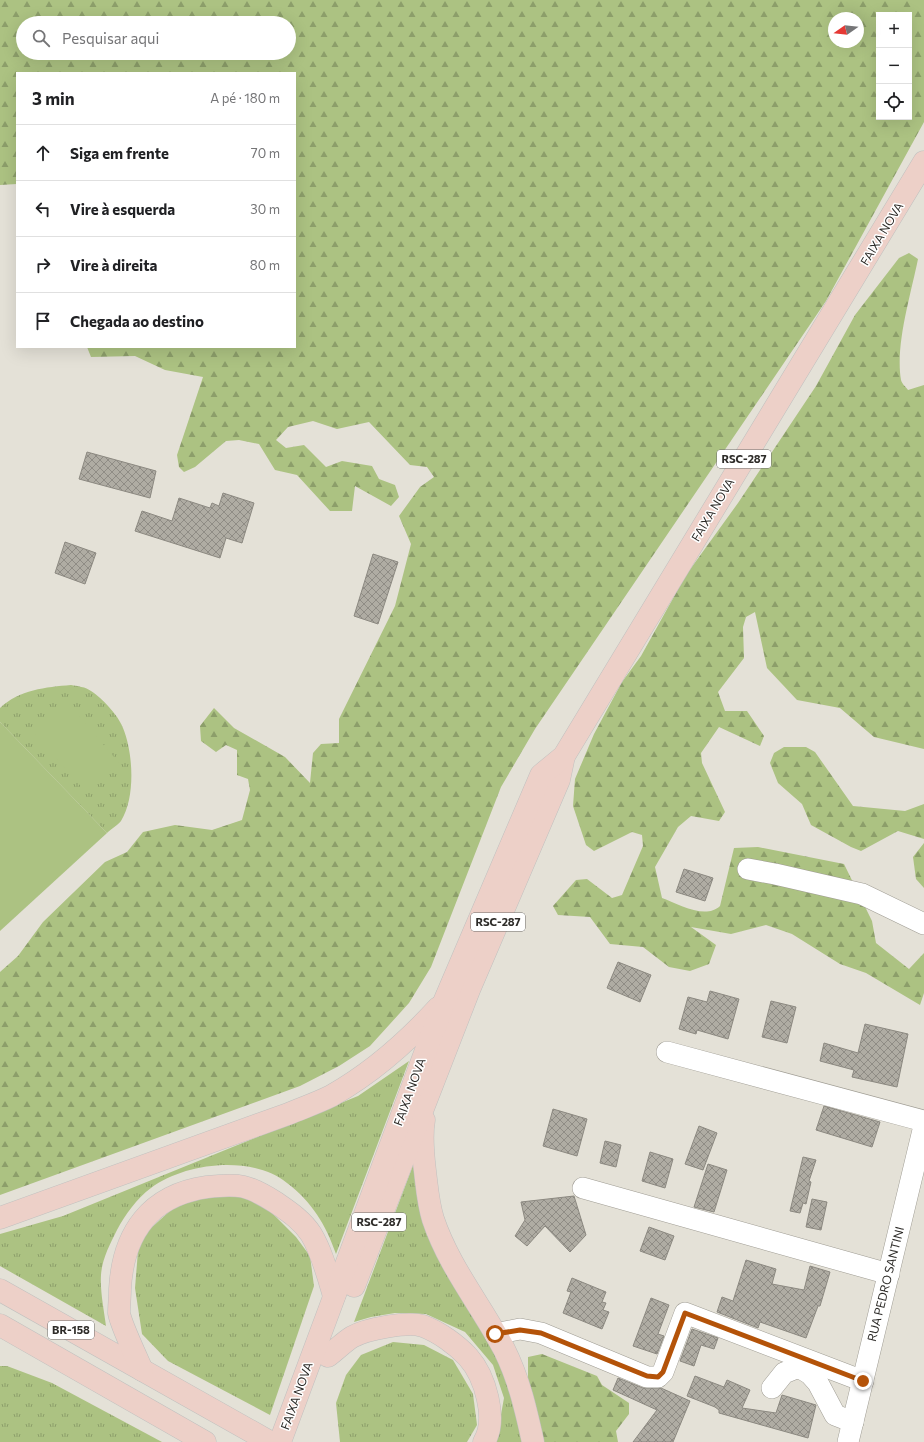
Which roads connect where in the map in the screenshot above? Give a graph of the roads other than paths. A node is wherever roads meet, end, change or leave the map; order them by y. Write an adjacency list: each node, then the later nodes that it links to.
1 (921, 176): 2 (highway, FAIXA NOVA / RSC-287)
2 (564, 756): 5 (highway, FAIXA NOVA / RSC-287); 7 (highway, FAIXA NOVA / RSC-287)
3 (748, 870): 4 (street)
4 (924, 924)
5 (444, 1002): 10 (highway); 13 (highway, FAIXA NOVA / RSC-287)
6 (667, 1052): 8 (street)
7 (430, 1088): 16 (highway); 18 (highway, FAIXA NOVA / RSC-287)
8 (924, 1128): 11 (street, RUA PEDRO SANTINI)
9 (583, 1188): 11 (street)
10 (0, 1218)
11 (889, 1274): 20 (street, RUA PEDRO SANTINI)
12 (0, 1290): 19 (highway, BR-158)
13 (334, 1296): 19 (highway); 25 (highway, FAIXA NOVA / RSC-287)
14 (0, 1325): 17 (highway, BR-158)
15 (0, 1334): 17 (highway)
16 (495, 1334): 20 (street); 28 (highway)
17 (29, 1341): 23 (highway, BR-158)
18 (328, 1356): 26 (highway, FAIXA NOVA / RSC-287); 27 (highway)
19 (142, 1370): 24 (highway, BR-158)
20 (863, 1381): 22 (street, RUA PEDRO SANTINI)
21 (772, 1388): 22 (street)
22 (850, 1432)
23 (204, 1441)
24 (270, 1442)
25 (280, 1442)
26 (296, 1442)
27 (484, 1442)
28 (533, 1442)

